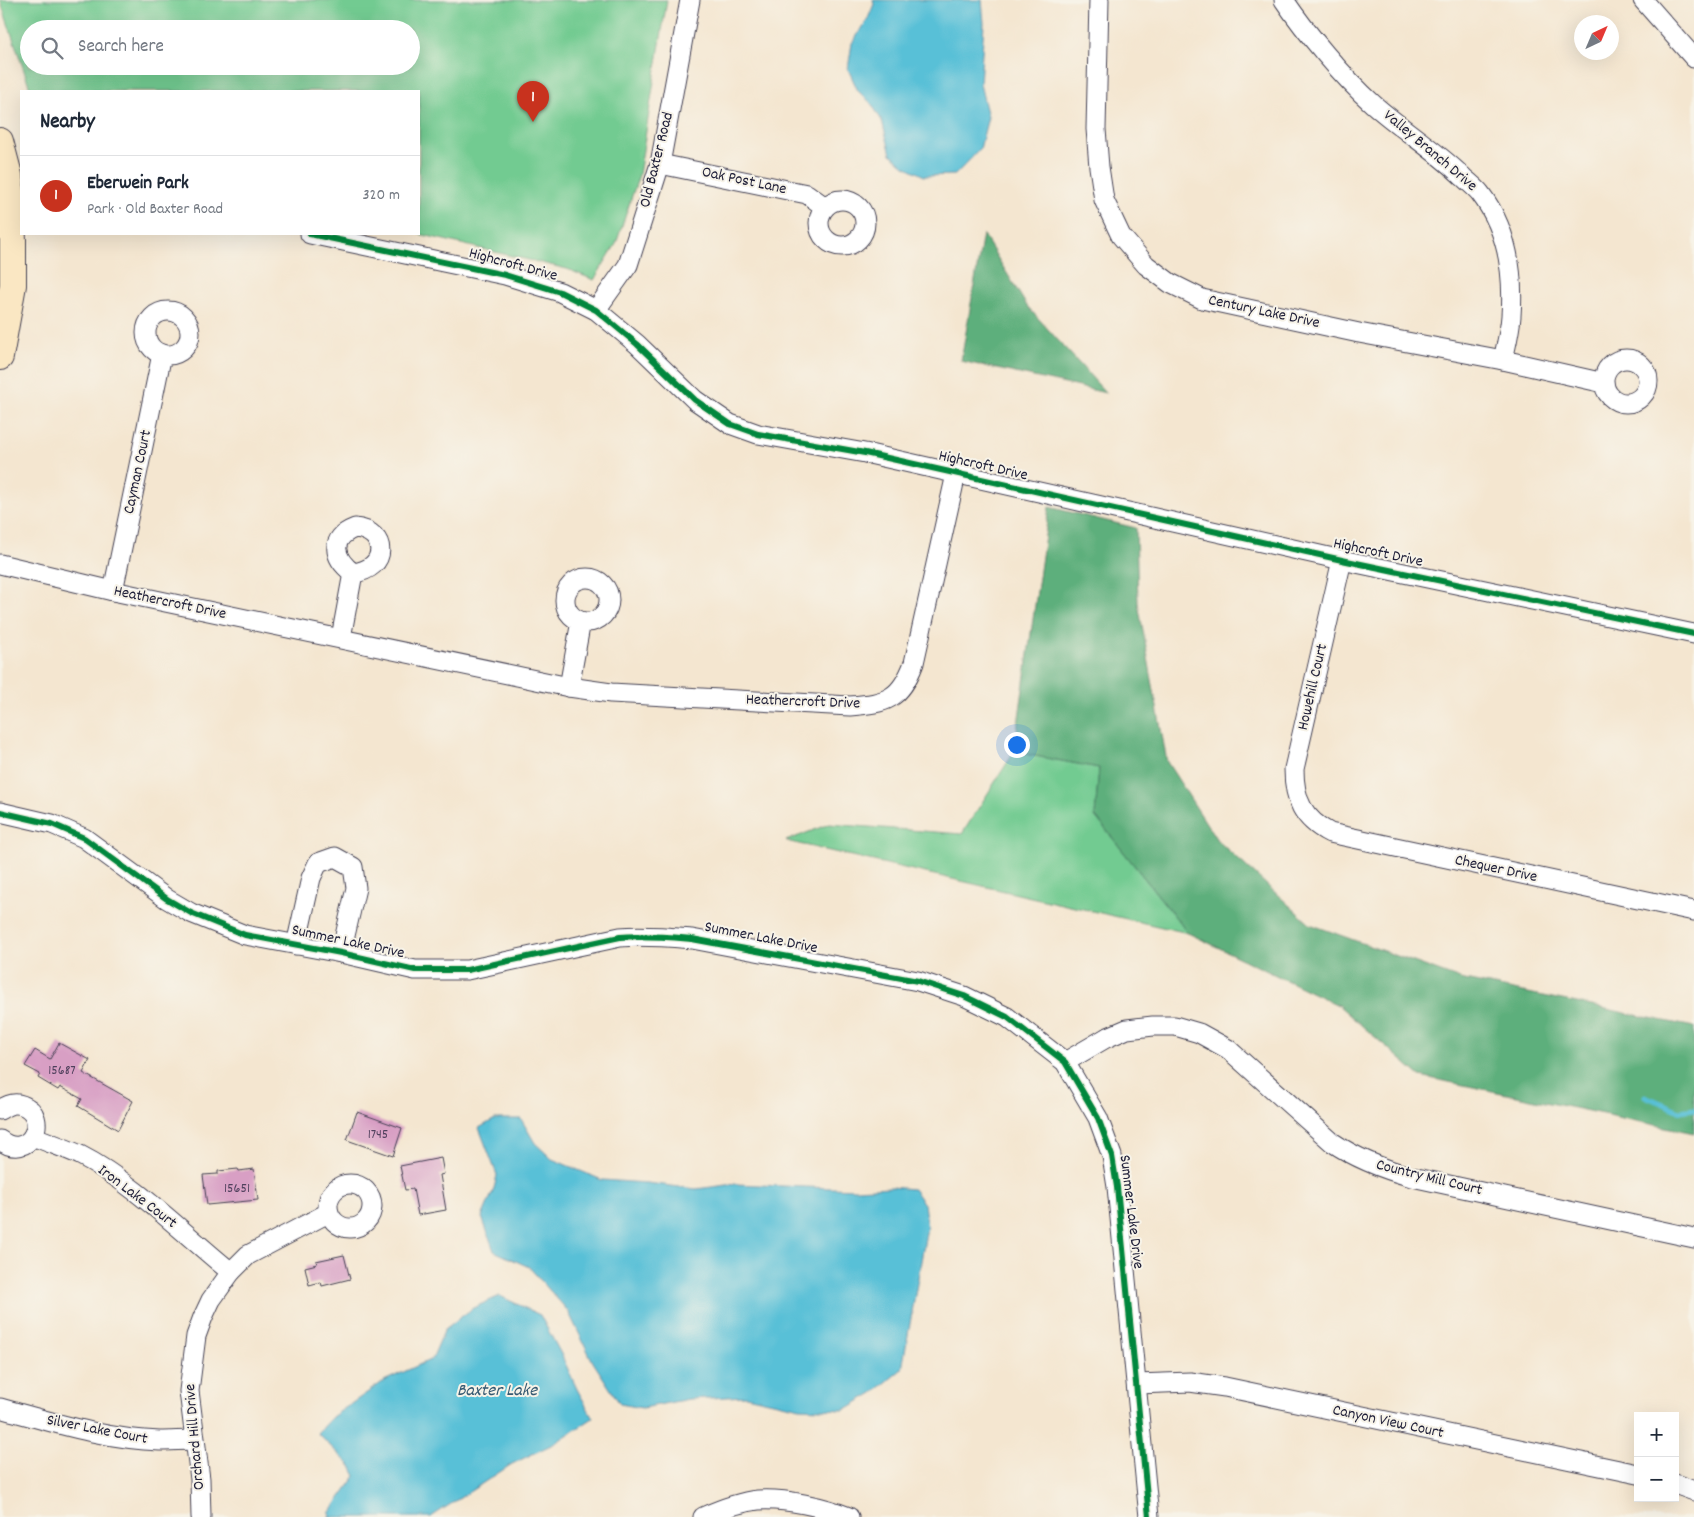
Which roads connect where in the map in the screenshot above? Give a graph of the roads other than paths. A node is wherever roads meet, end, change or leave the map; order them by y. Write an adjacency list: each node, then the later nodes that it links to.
1 (690, 0): 7 (street, Old Baxter Road)
2 (1099, 0): 14 (street, Century Lake Drive)
3 (1284, 0): 14 (street, Valley Branch Drive)
4 (1643, 0): 5 (street)
5 (1694, 58)
6 (0, 141): 8 (main road)
7 (660, 164): 9 (street, Oak Post Lane); 11 (street, Old Baxter Road)
8 (10, 175): 13 (main road)
9 (825, 207)
10 (315, 235): 11 (street, Highcroft Drive)
11 (596, 310): 16 (street, Highcroft Drive)
12 (162, 354): 20 (street, Cayman Court)
13 (0, 357)
14 (1503, 360): 15 (street, Century Lake Drive)
15 (1604, 383)
16 (956, 474): 17 (street, Highcroft Drive); 24 (street, Heathercroft Drive)
17 (1342, 560): 22 (street, Highcroft Drive); 26 (street, Howehill Court)
18 (0, 564): 20 (street, Heathercroft Drive)
19 (353, 573): 23 (street)
20 (113, 591): 23 (street, Heathercroft Drive)
21 (581, 621): 24 (street)
22 (1694, 634)
23 (341, 638): 24 (street, Heathercroft Drive)
24 (569, 687)
25 (0, 812): 28 (street, Summer Lake Drive)
26 (1305, 814): 27 (street, Chequer Drive)
27 (1694, 911)
28 (296, 946): 29 (street, Summer Lake Drive); 29 (street)
29 (341, 953): 30 (street, Summer Lake Drive)
30 (1065, 1062): 35 (street, Country Mill Court); 37 (street, Summer Lake Drive)
31 (0, 1110): 32 (street)
32 (34, 1136): 33 (street); 36 (street, Iron Lake Court)
33 (0, 1140)
34 (328, 1213): 36 (street, Orchard Hill Drive)
35 (1694, 1238)
36 (231, 1272): 39 (street, Orchard Hill Drive)
37 (1137, 1384): 40 (street, Canyon View Court); 46 (street, Summer Lake Drive)
38 (0, 1408): 39 (street, Silver Lake Court)
39 (195, 1440): 43 (street, Orchard Hill Drive)
40 (1634, 1473)
41 (1679, 1485): 42 (street)
42 (1694, 1491)
43 (201, 1517)
44 (703, 1517): 45 (street)
45 (849, 1517)
46 (1149, 1517)

